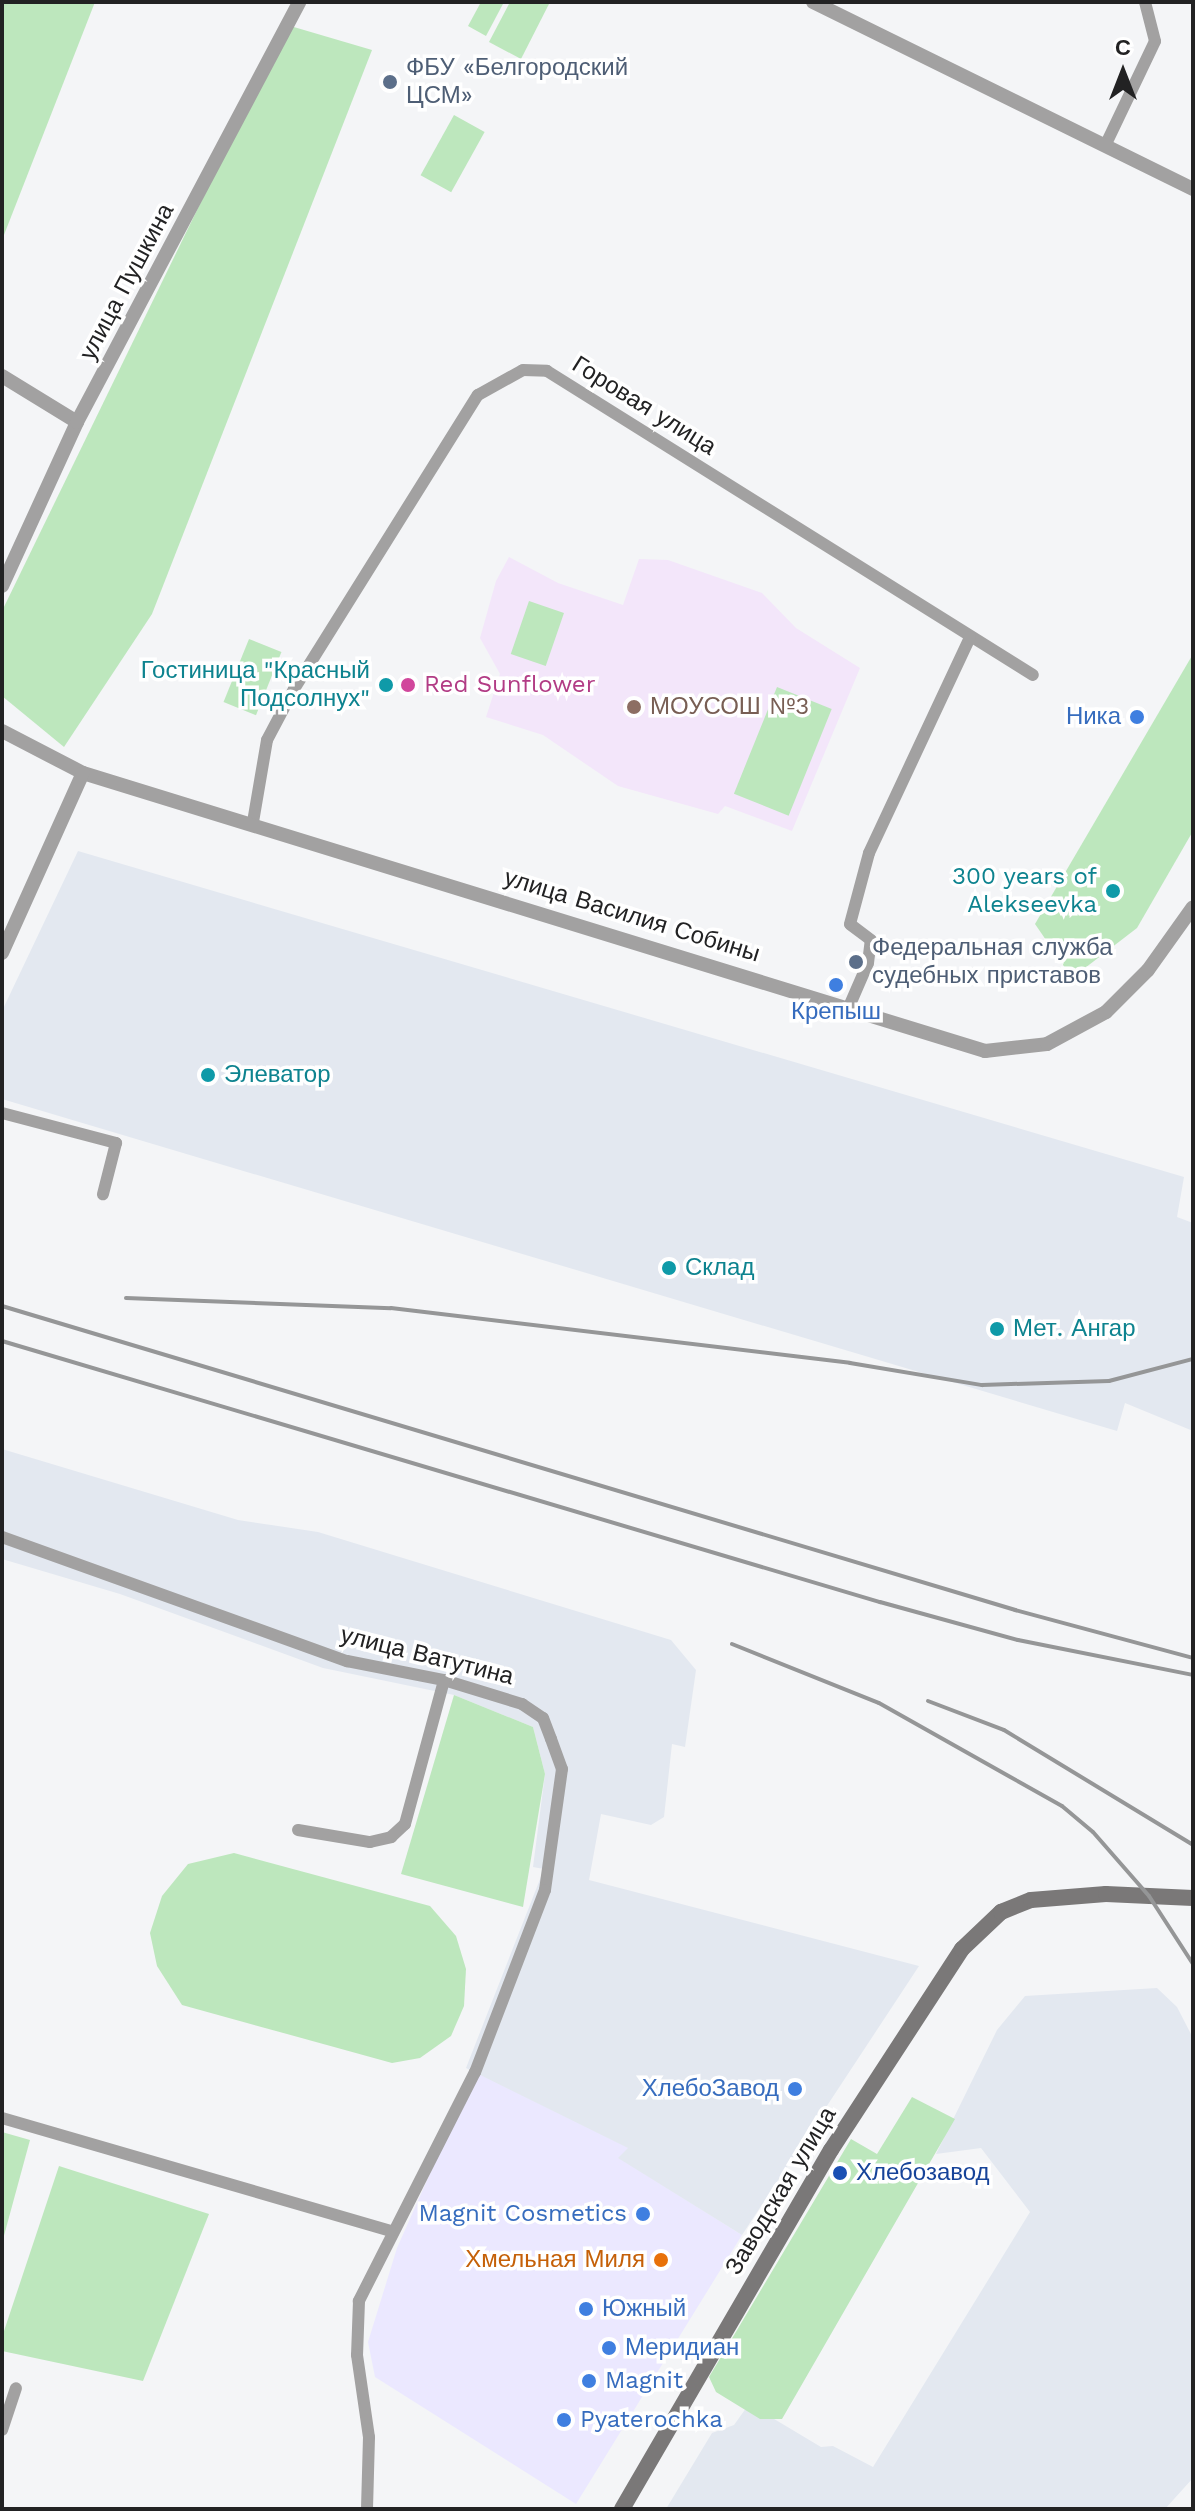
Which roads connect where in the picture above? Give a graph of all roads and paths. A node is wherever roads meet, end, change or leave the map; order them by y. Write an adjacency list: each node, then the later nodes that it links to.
1 (299, 2): 7 (street, улица Пушкина)
2 (813, 2): 4 (street)
3 (1145, 2): 4 (street)
4 (1105, 146): 5 (street)
5 (1193, 189)
6 (2, 376): 7 (street)
7 (77, 422): 8 (street, улица Пушкина)
8 (2, 586)
9 (970, 637): 10 (street, Горовая улица); 13 (street, Горовая улица); 16 (street)
10 (1033, 675)
11 (2, 731): 12 (street, улица Василия Собины)
12 (83, 773): 13 (street, улица Василия Собины); 15 (street)
13 (253, 822): 16 (street, улица Василия Собины)
14 (1193, 907): 16 (street, улица Василия Собины)
15 (2, 953)
16 (848, 1009)
17 (2, 1113): 18 (street)
18 (103, 1194)
19 (2, 1537): 20 (street, улица Ватутина)
20 (444, 1680): 21 (street); 24 (street, улица Ватутина)
21 (298, 1830)
22 (1193, 1898): 28 (main road, Заводская улица)
23 (2, 2118): 24 (street)
24 (390, 2231): 27 (street, улица Ватутина)
25 (16, 2388): 26 (street)
26 (2, 2430)
27 (367, 2509)
28 (622, 2509)

